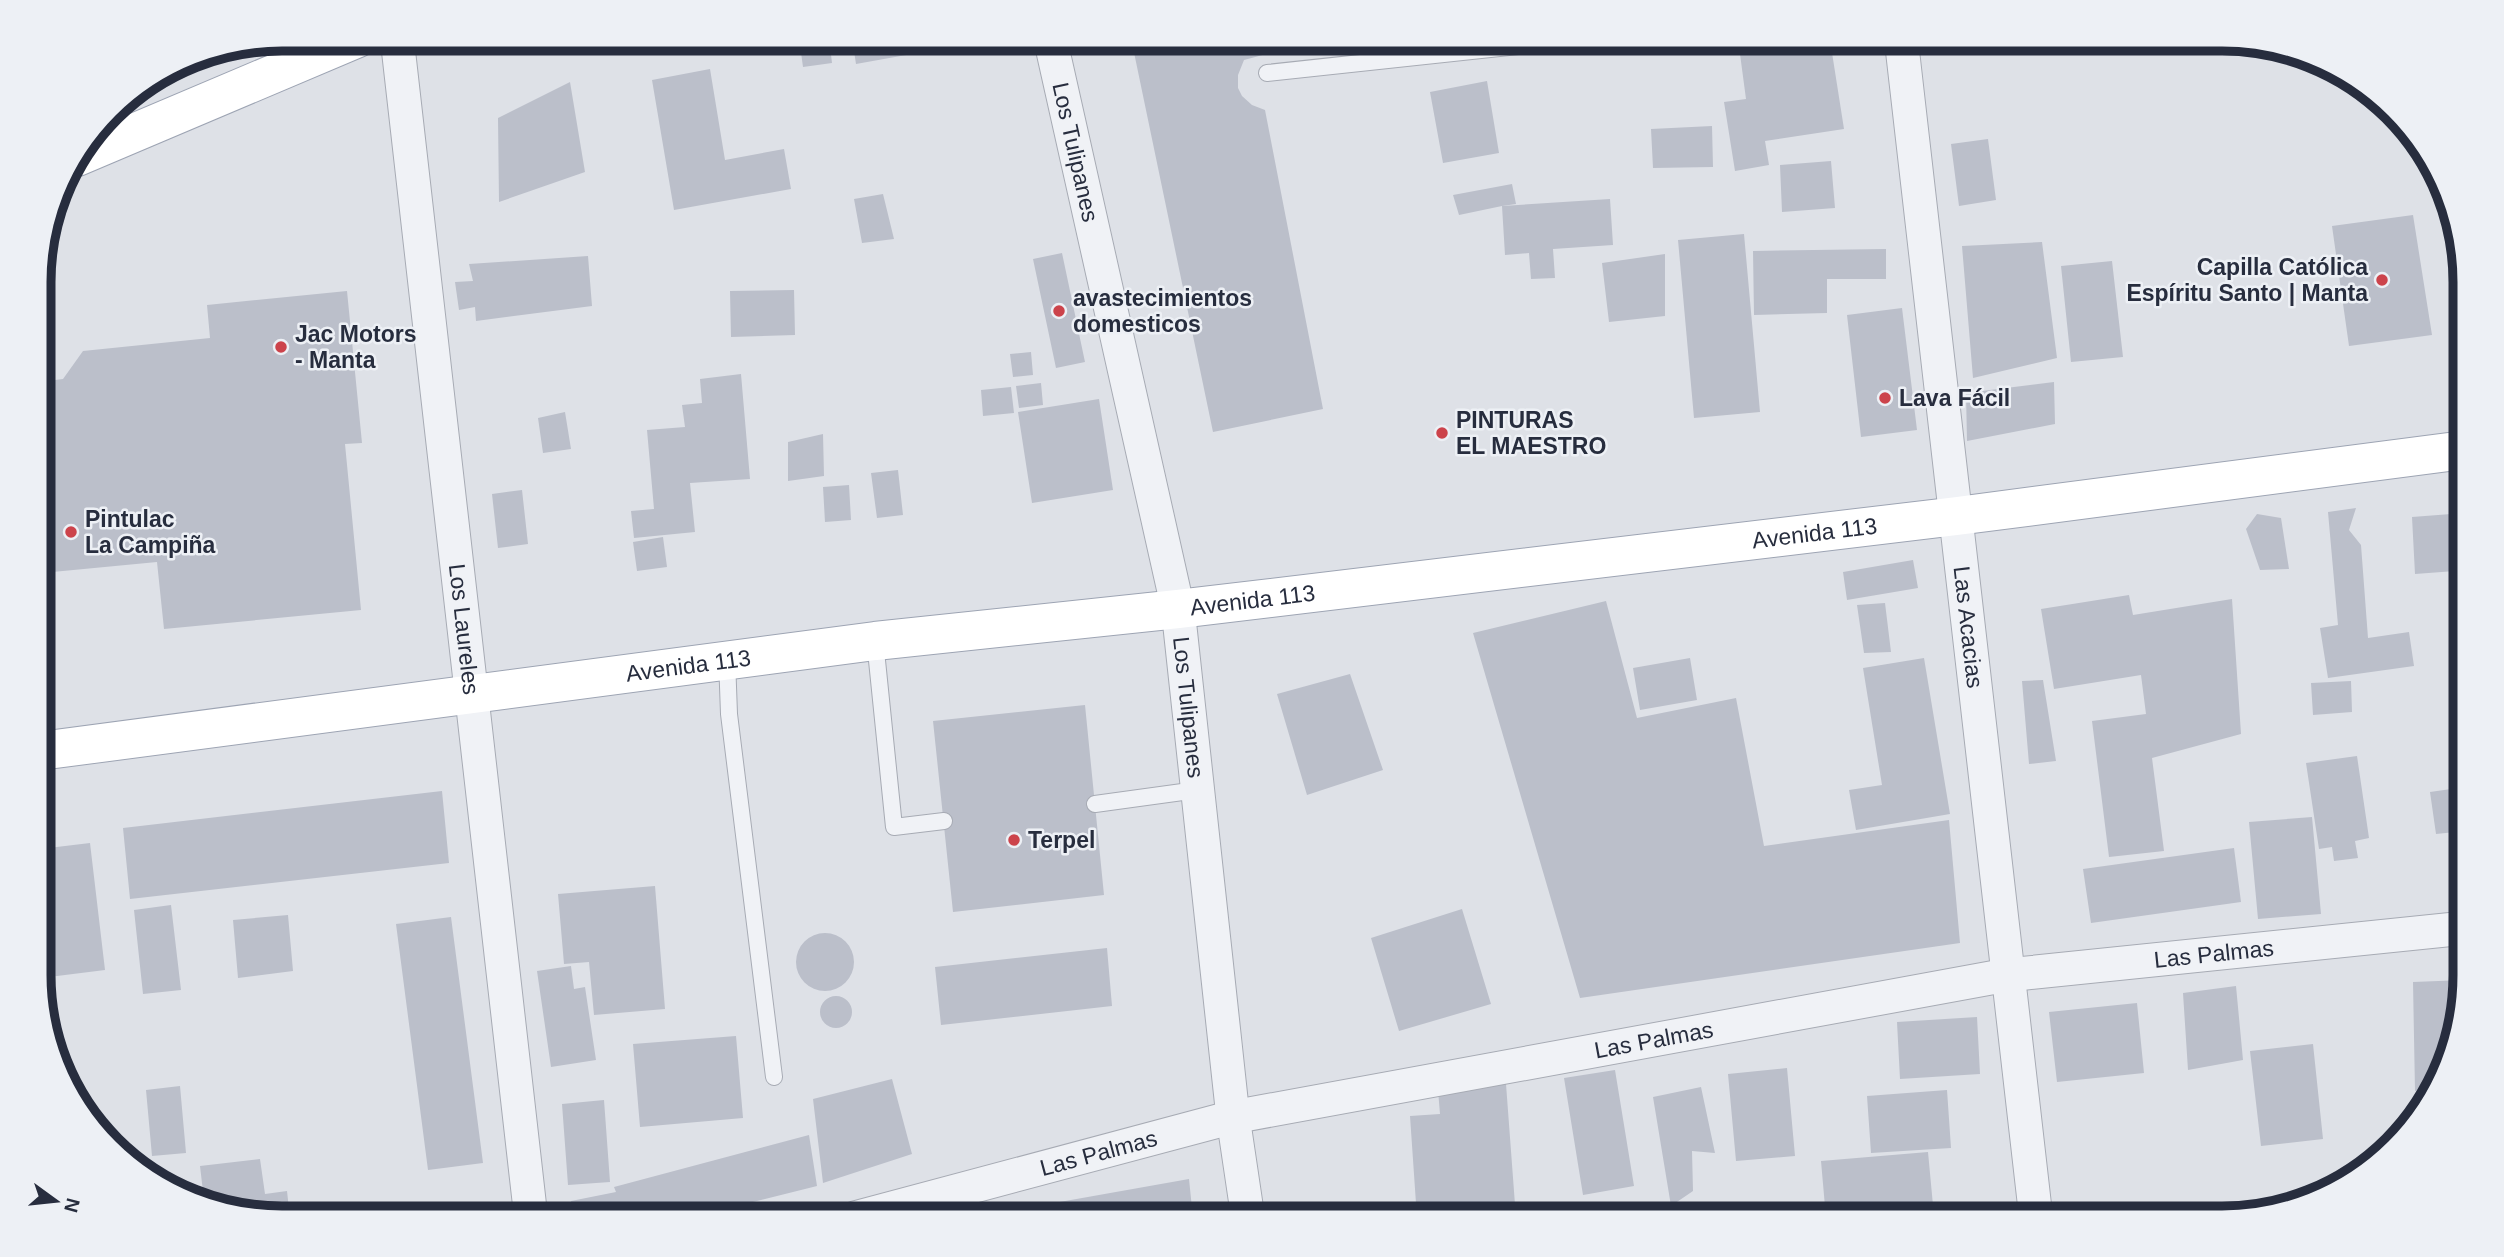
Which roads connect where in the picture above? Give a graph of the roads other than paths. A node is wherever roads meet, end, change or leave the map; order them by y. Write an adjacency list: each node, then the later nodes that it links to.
1 (327, 51): 7 (main road)
2 (398, 51): 13 (street, Los Laureles)
3 (1053, 51): 10 (street, Los Tulipanes)
4 (1471, 51): 6 (lane)
5 (1903, 51): 9 (street, Las Acacias)
6 (1266, 73)
7 (93, 150)
8 (2453, 451): 9 (main road, Avenida 113)
9 (1957, 516): 10 (main road, Avenida 113); 19 (street, Las Acacias)
10 (1178, 609): 11 (main road, Avenida 113); 15 (street, Los Tulipanes)
11 (876, 641): 12 (main road, Avenida 113); 17 (lane)
12 (727, 659): 13 (main road, Avenida 113); 20 (lane)
13 (470, 693): 14 (main road, Avenida 113); 22 (street, Los Laureles)
14 (51, 750)
15 (1196, 790): 16 (lane); 21 (street, Los Tulipanes)
16 (1095, 804)
17 (944, 821)
18 (2453, 929): 19 (street, Las Palmas)
19 (2007, 975): 21 (street, Las Palmas); 25 (street, Las Acacias)
20 (774, 1077)
21 (1233, 1117): 23 (street, Las Palmas); 24 (street, Los Tulipanes)
22 (530, 1206)
23 (900, 1206)
24 (1246, 1206)
25 (2035, 1206)

